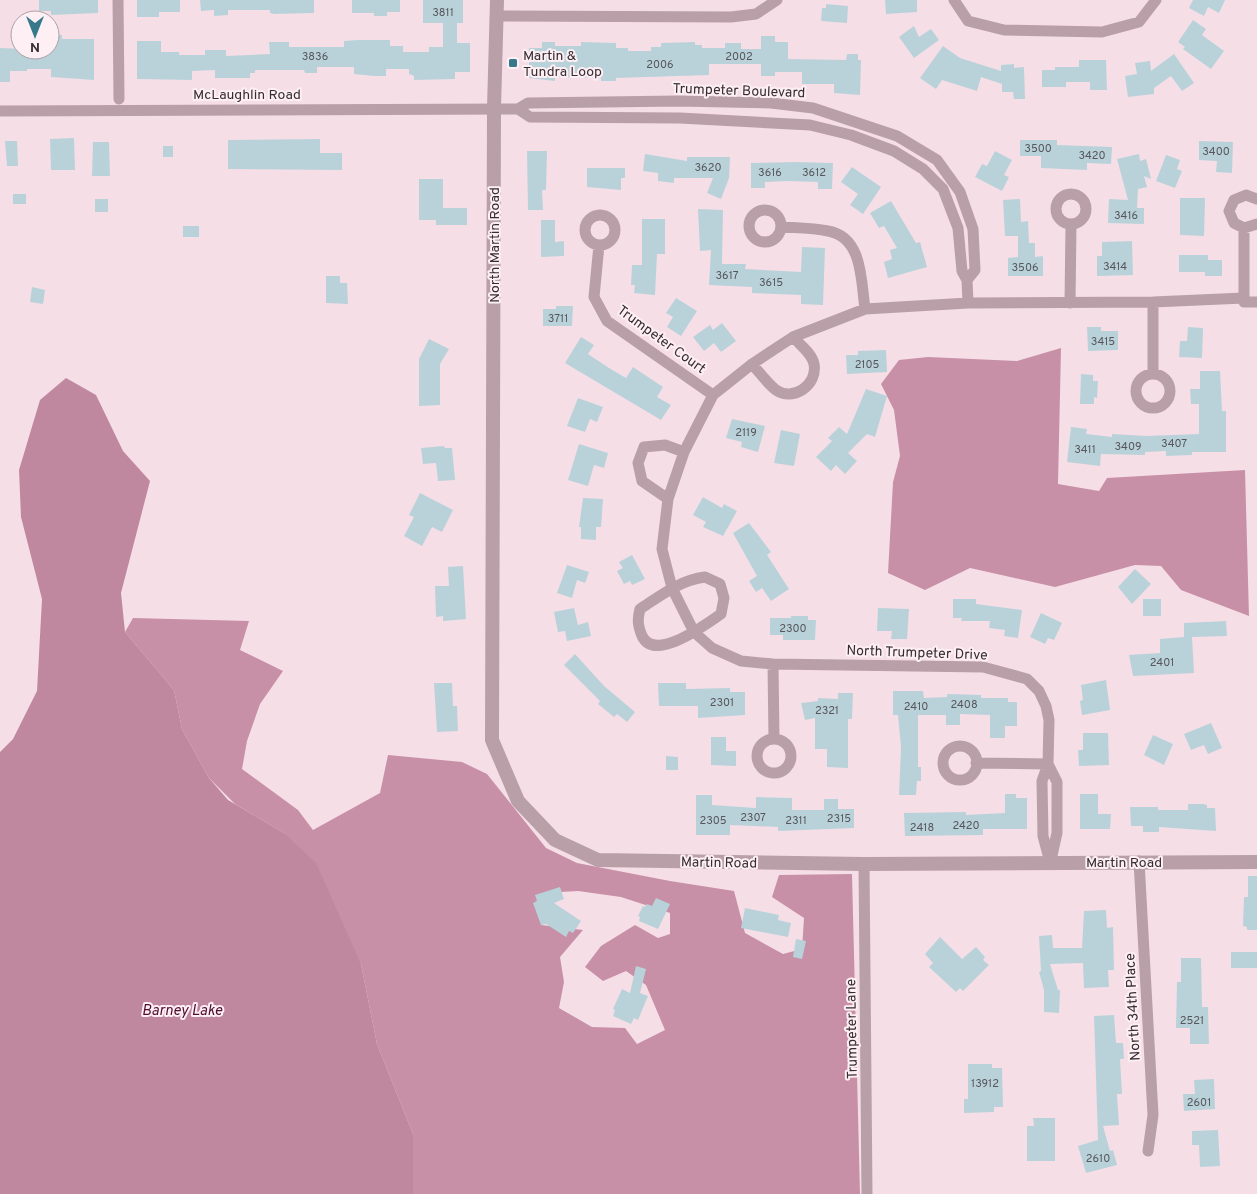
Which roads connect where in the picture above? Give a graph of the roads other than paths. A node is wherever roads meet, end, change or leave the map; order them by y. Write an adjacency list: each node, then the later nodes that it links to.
1 (118, 0): 7 (street)
2 (498, 0): 6 (street, North Martin Road)
3 (777, 0): 6 (street)
4 (954, 0): 5 (street)
5 (1156, 0)
6 (497, 16): 8 (street, North Martin Road)
7 (119, 98)
8 (494, 108): 9 (street, Trumpeter Boulevard); 10 (street, McLaughlin Road); 29 (street, North Martin Road)
9 (518, 109): 17 (street, Trumpeter Boulevard); 17 (street, Trumpeter Boulevard)
10 (0, 111)
11 (1257, 200): 15 (street)
12 (1257, 224): 15 (street)
13 (1071, 225): 22 (street)
14 (781, 227): 23 (street)
15 (1244, 228): 18 (street)
16 (599, 245): 27 (street, Trumpeter Court)
17 (967, 280): 21 (street, Trumpeter Boulevard)
18 (1244, 298): 19 (street, North Trumpeter Drive); 20 (street, North Trumpeter Drive)
19 (1153, 302): 22 (street, North Trumpeter Drive); 26 (street)
20 (1257, 302)
21 (968, 303): 22 (street, North Trumpeter Drive); 23 (street, North Trumpeter Drive)
22 (1070, 303)
23 (865, 309): 24 (street, North Trumpeter Drive)
24 (793, 337): 25 (street, North Trumpeter Drive); 25 (street)
25 (752, 364): 27 (street, North Trumpeter Drive)
26 (1154, 373)
27 (713, 395): 28 (street, North Trumpeter Drive)
28 (684, 452): 30 (street, North Trumpeter Drive); 30 (street)
29 (494, 490): 40 (street, Martin Road)
30 (668, 499): 31 (street, North Trumpeter Drive)
31 (672, 588): 32 (street, North Trumpeter Drive); 32 (street); 32 (street)
32 (694, 632): 33 (street, North Trumpeter Drive)
33 (773, 664): 34 (street); 36 (street, North Trumpeter Drive)
34 (774, 739)
35 (976, 763): 36 (street)
36 (1048, 764): 38 (street, North Trumpeter Drive)
37 (1139, 861): 38 (street, Martin Road); 39 (street, Martin Road); 41 (street, North 34th Place)
38 (1050, 862): 40 (street, Martin Road)
39 (1257, 862)
40 (864, 864): 42 (street, Trumpeter Lane)
41 (1148, 1151)
42 (868, 1194)

